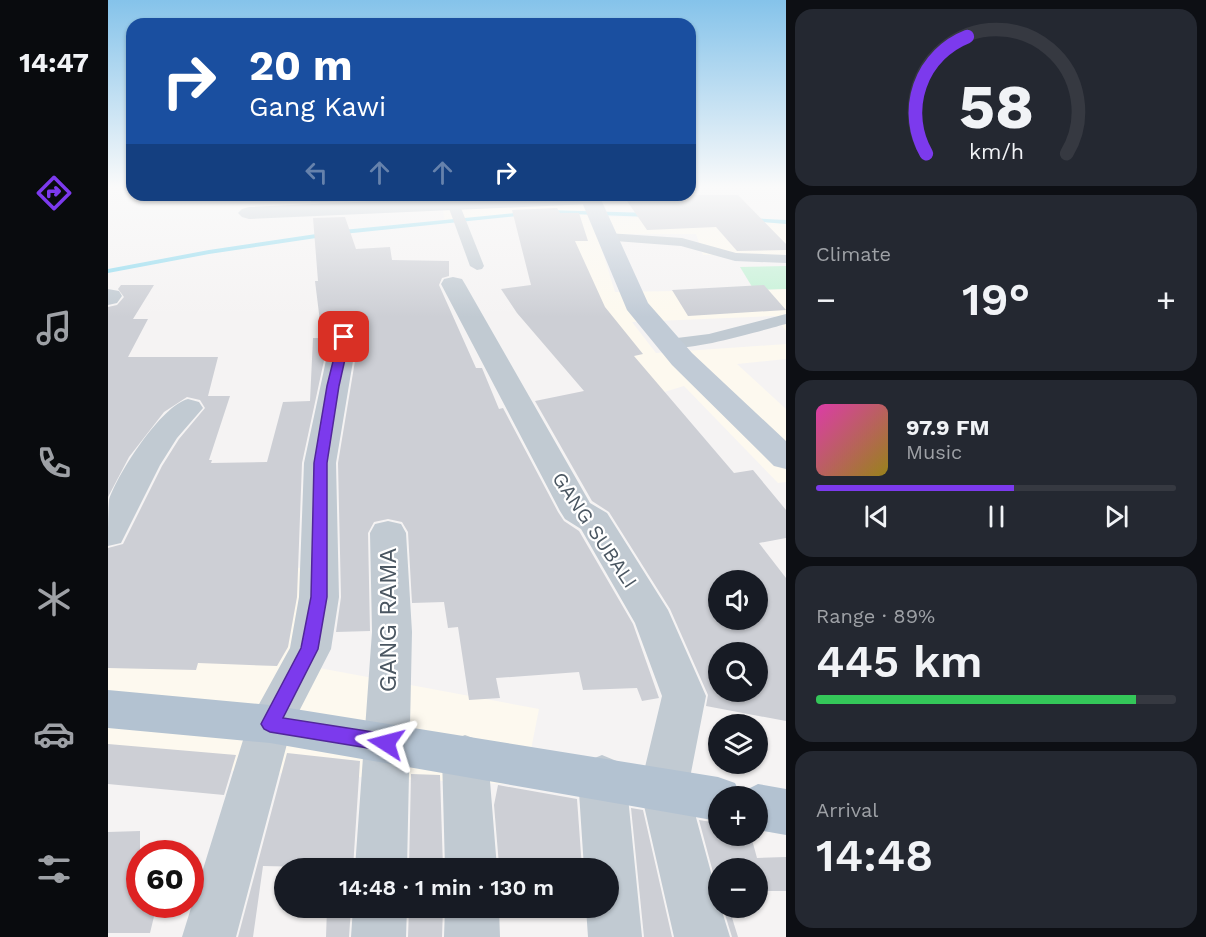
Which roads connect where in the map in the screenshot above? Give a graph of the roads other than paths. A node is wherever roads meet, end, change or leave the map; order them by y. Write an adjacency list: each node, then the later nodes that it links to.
1 (457, 230): 5 (lane)
2 (604, 230): 3 (main road)
3 (607, 237): 4 (lane); 8 (main road)
4 (786, 259)
5 (465, 275): 18 (street, GANG SUBALI)
6 (786, 319): 8 (lane)
7 (344, 337): 14 (street)
8 (676, 351): 10 (main road)
9 (188, 408): 12 (street)
10 (786, 459)
11 (387, 533): 15 (street, GANG RAMA)
12 (108, 534)
13 (108, 709): 14 (main road)
14 (270, 724): 15 (main road); 26 (street)
15 (386, 743): 16 (main road); 22 (street, GANG RAMA)
16 (465, 756): 17 (main road); 23 (street)
17 (602, 777): 18 (main road); 29 (street)
18 (664, 788): 19 (main road); 30 (street)
19 (708, 797)
20 (768, 809): 21 (main road)
21 (786, 812)
22 (381, 858)
23 (470, 858)
24 (380, 918): 27 (street)
25 (472, 918): 28 (street)
26 (209, 937)
27 (379, 937)
28 (472, 937)
29 (615, 937)
30 (702, 937)

